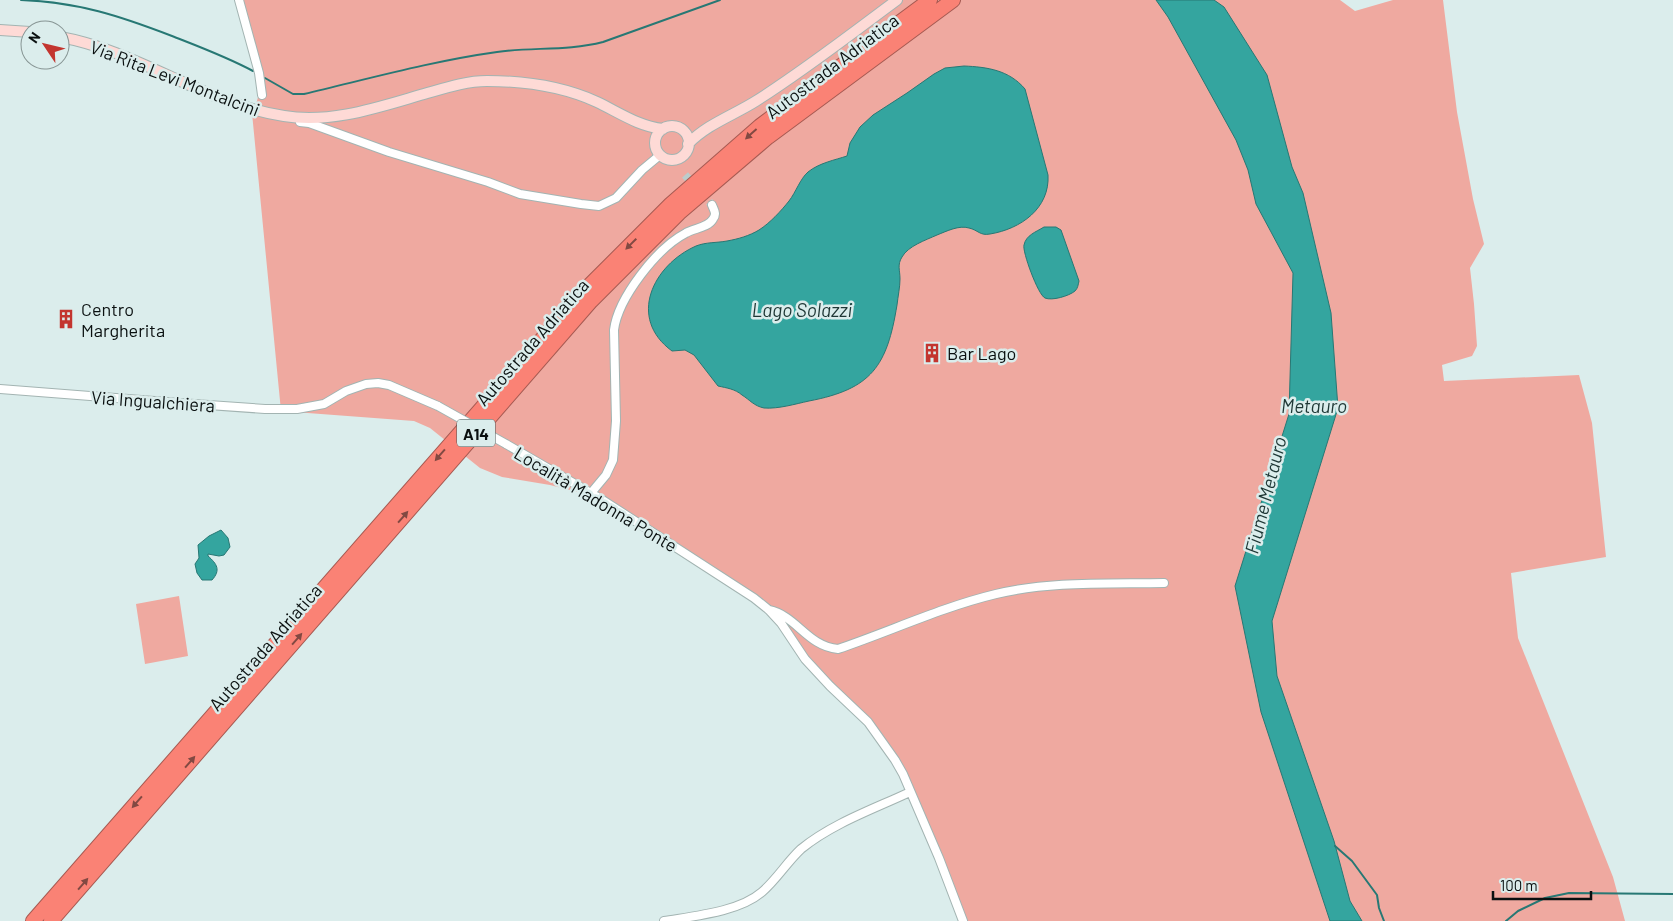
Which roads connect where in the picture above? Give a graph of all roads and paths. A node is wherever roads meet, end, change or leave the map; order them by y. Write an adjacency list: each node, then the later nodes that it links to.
1 (239, 0): 8 (street)
2 (897, 0): 11 (main road)
3 (930, 0): 24 (highway, Autostrada Adriatica / A14, one-way to 24)
4 (953, 0): 25 (highway, Autostrada Adriatica / A14, one-way to 4)
5 (0, 30): 6 (main road)
6 (20, 31)
7 (70, 40): 10 (main road, Via Rita Levi Montalcini)
8 (262, 95)
9 (254, 114): 16 (street)
10 (637, 123): 12 (main road, Via Rita Levi Montalcini); 14 (main road, Via Rita Levi Montalcini)
11 (709, 126): 13 (main road); 15 (main road)
12 (663, 129): 13 (main road); 14 (main road)
13 (682, 130): 15 (main road)
14 (655, 142): 16 (main road)
15 (688, 144): 16 (main road)
16 (660, 155)
17 (712, 205): 20 (street)
18 (0, 389): 19 (street, Via Ingualchiera)
19 (306, 408): 20 (street, Località Madonna Ponte, bridge)
20 (591, 493): 22 (street, Località Madonna Ponte)
21 (1164, 583): 22 (street, Località Madonna Ponte)
22 (769, 610): 23 (street, Località Madonna Ponte)
23 (910, 792): 26 (street); 27 (street, Località Madonna Ponte)
24 (33, 921)
25 (51, 921)
26 (664, 921)
27 (963, 921)

